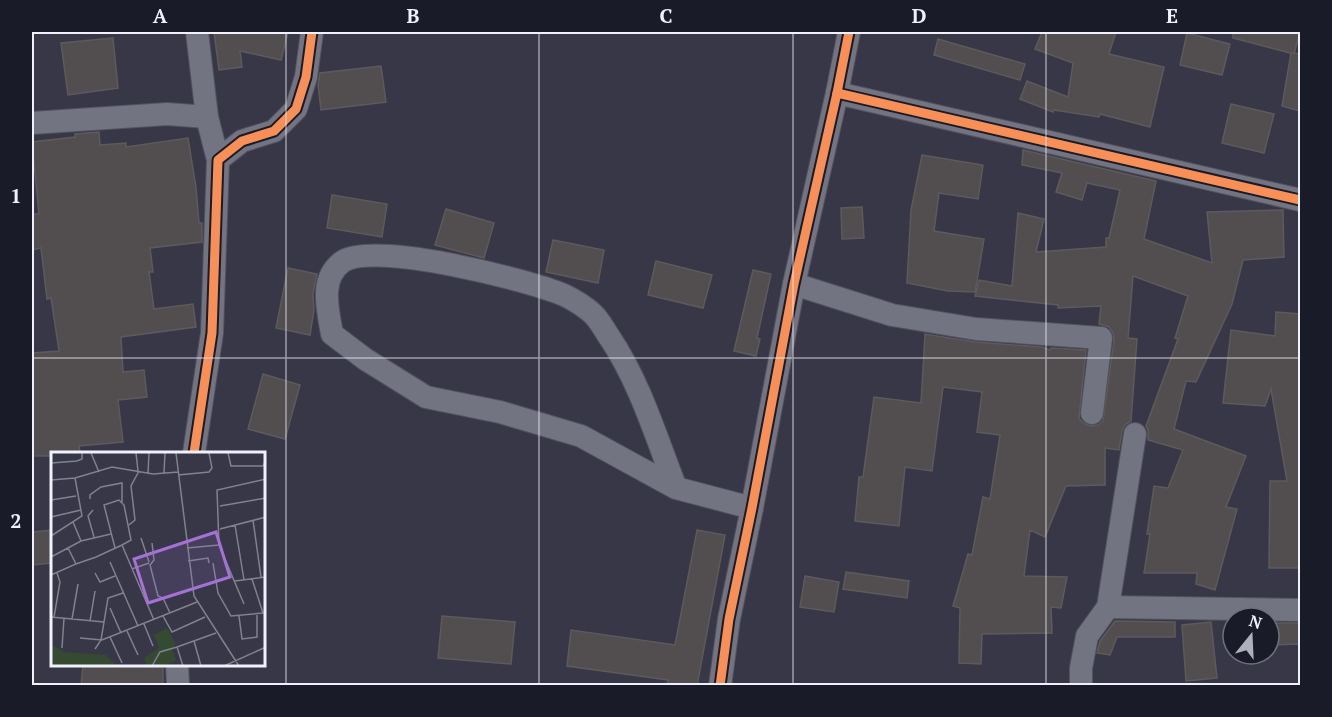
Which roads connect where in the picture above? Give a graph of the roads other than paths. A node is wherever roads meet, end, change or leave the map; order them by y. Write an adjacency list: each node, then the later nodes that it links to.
1 (196, 32): 5 (street)
2 (312, 32): 7 (street)
3 (849, 32): 4 (street)
4 (837, 93): 8 (street); 9 (street)
5 (207, 117): 6 (street); 7 (street)
6 (32, 123)
7 (218, 160): 12 (street)
8 (1300, 200)
9 (794, 284): 10 (street); 14 (street)
10 (1092, 413)
11 (1135, 434): 15 (street)
12 (194, 452)
13 (676, 488): 13 (street); 14 (street)
14 (752, 508): 19 (street)
15 (1108, 608): 16 (street); 20 (street)
16 (1300, 610)
17 (177, 666): 18 (street)
18 (178, 686)
19 (720, 686)
20 (1081, 686)

